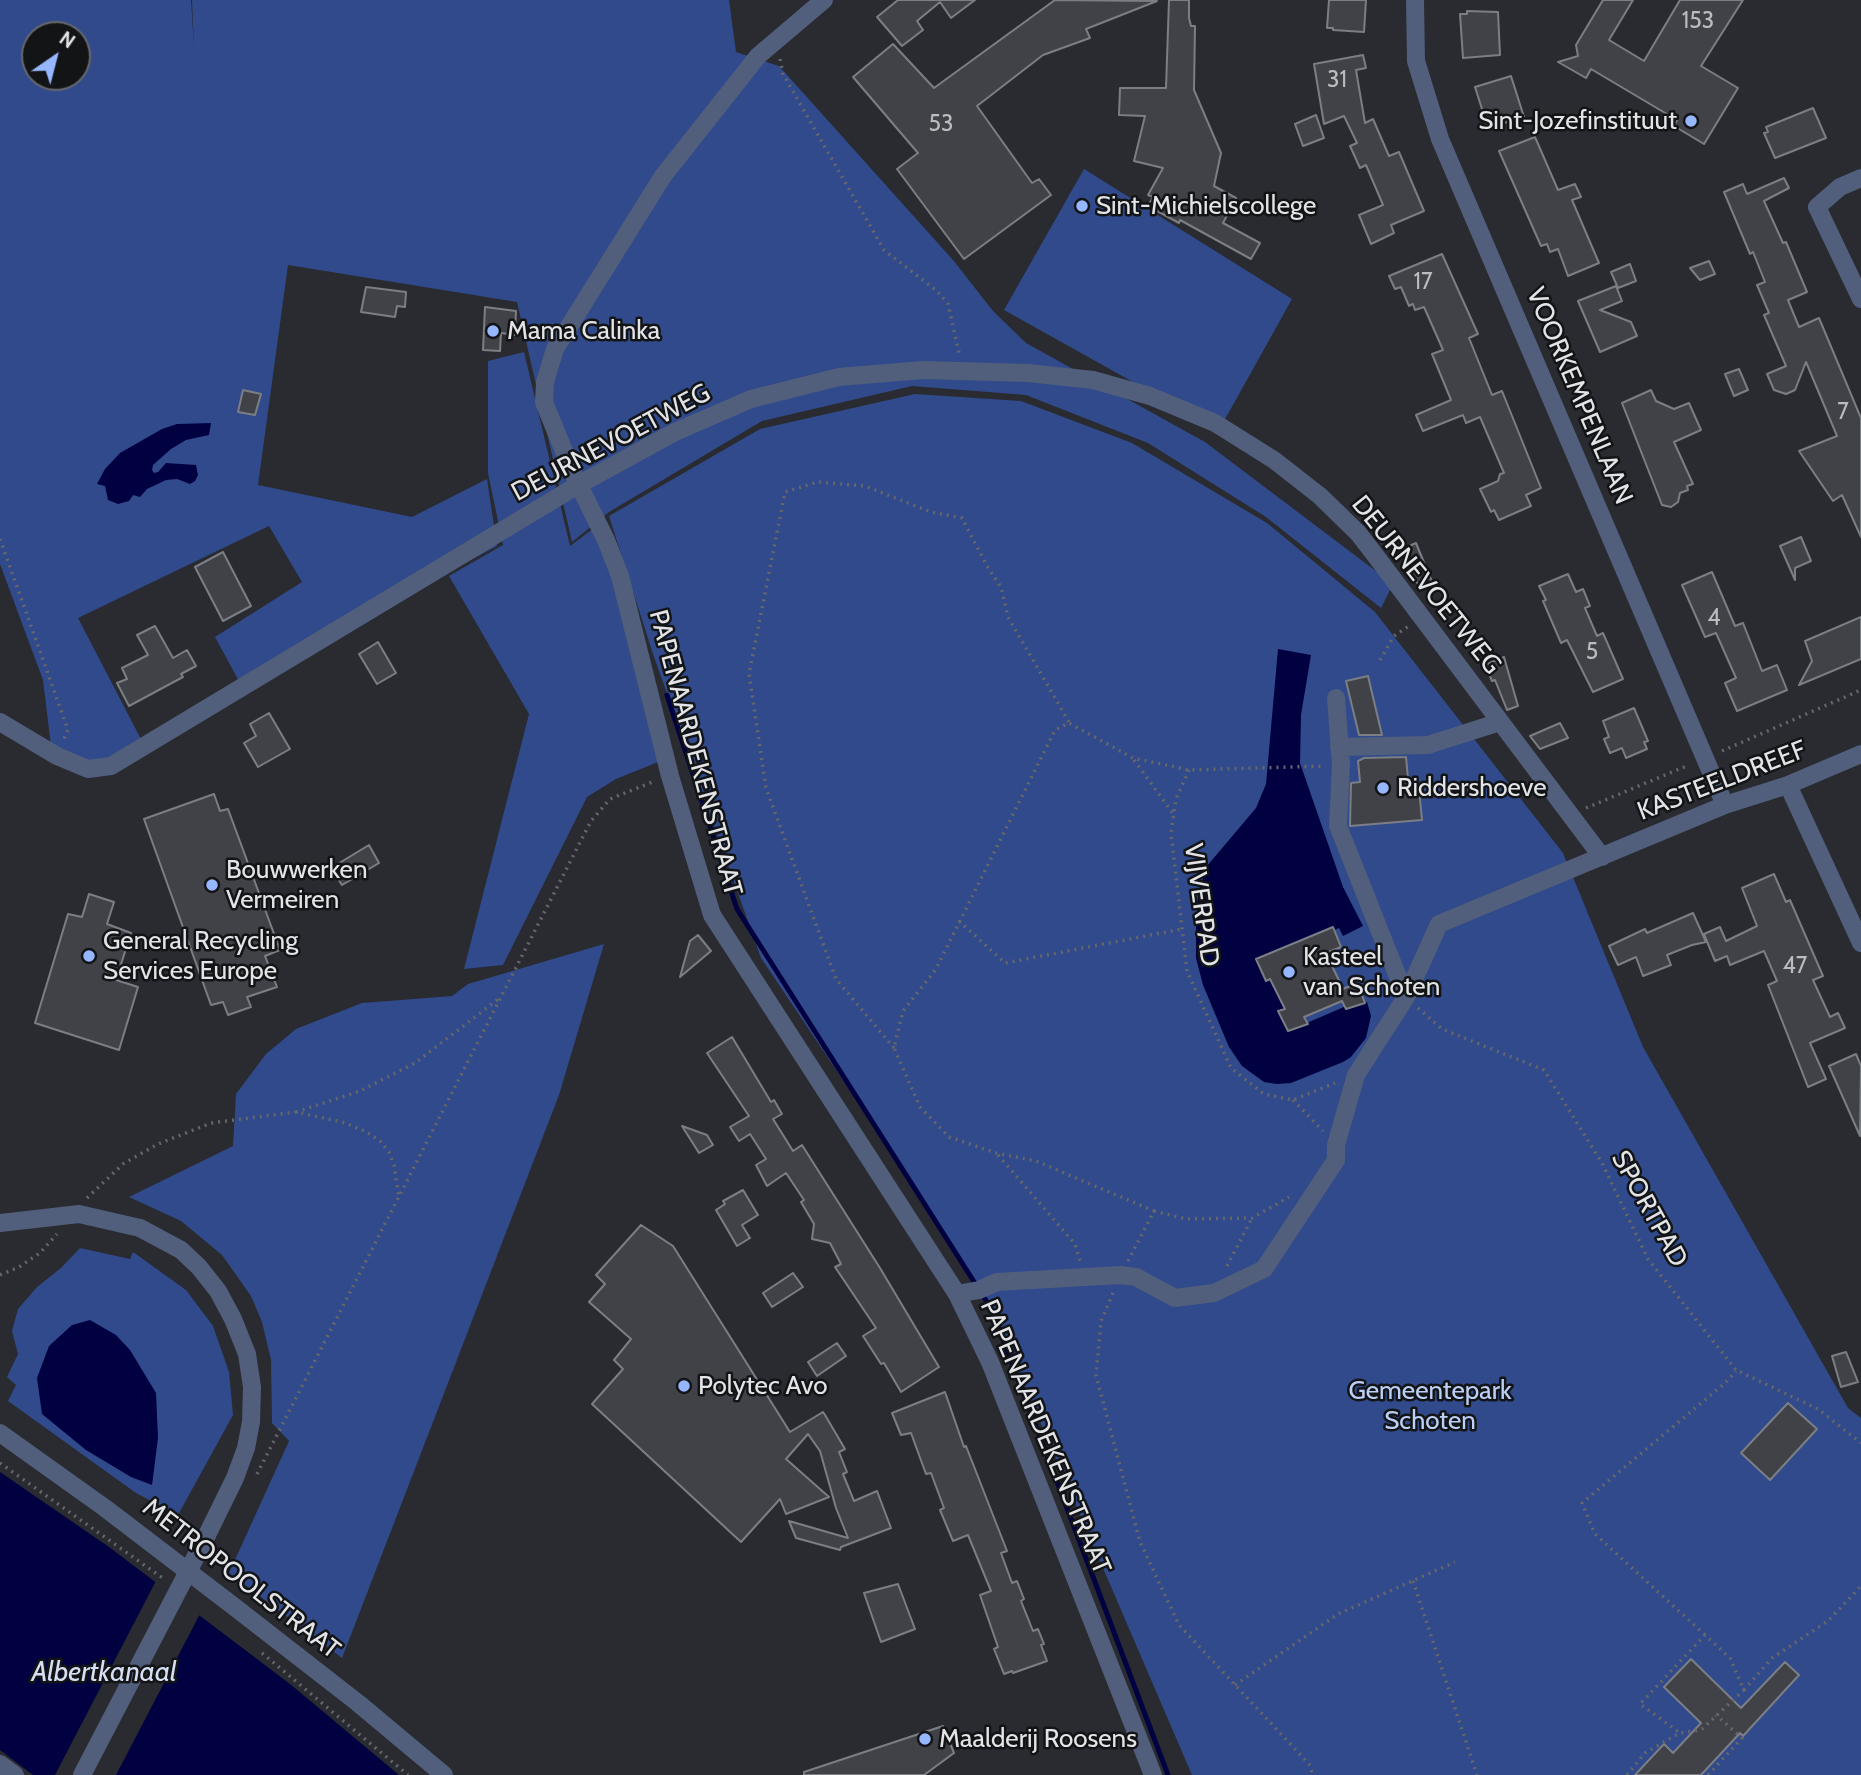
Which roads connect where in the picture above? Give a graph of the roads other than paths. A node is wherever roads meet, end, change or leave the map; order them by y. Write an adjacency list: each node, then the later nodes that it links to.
1 (824, 0): 5 (street, PAPENAARDEKENSTRAAT)
2 (1415, 0): 12 (street, VOORKEMPENLAAN)
3 (1861, 178): 4 (street)
4 (1861, 299)
5 (579, 485): 7 (street, DEURNEVOETWEG); 8 (street, DEURNEVOETWEG); 17 (street, PAPENAARDEKENSTRAAT)
6 (1336, 698): 10 (street)
7 (0, 722)
8 (1500, 722): 10 (street); 13 (street, DEURNEVOETWEG)
9 (1861, 754): 11 (street, KASTEELDREEF)
10 (1340, 756): 15 (street)
11 (1787, 785): 12 (street, KASTEELDREEF); 14 (street)
12 (1725, 805): 13 (street, KASTEELDREEF)
13 (1602, 857): 15 (street, KASTEELDREEF)
14 (1861, 943)
15 (1406, 997): 17 (street)
16 (0, 1223): 21 (street, bridge)
17 (967, 1292): 23 (street, PAPENAARDEKENSTRAAT)
18 (0, 1433): 22 (street, METROPOOLSTRAAT)
19 (0, 1764): 20 (street)
20 (15, 1775)
21 (82, 1775)
22 (444, 1775)
23 (1153, 1775)

